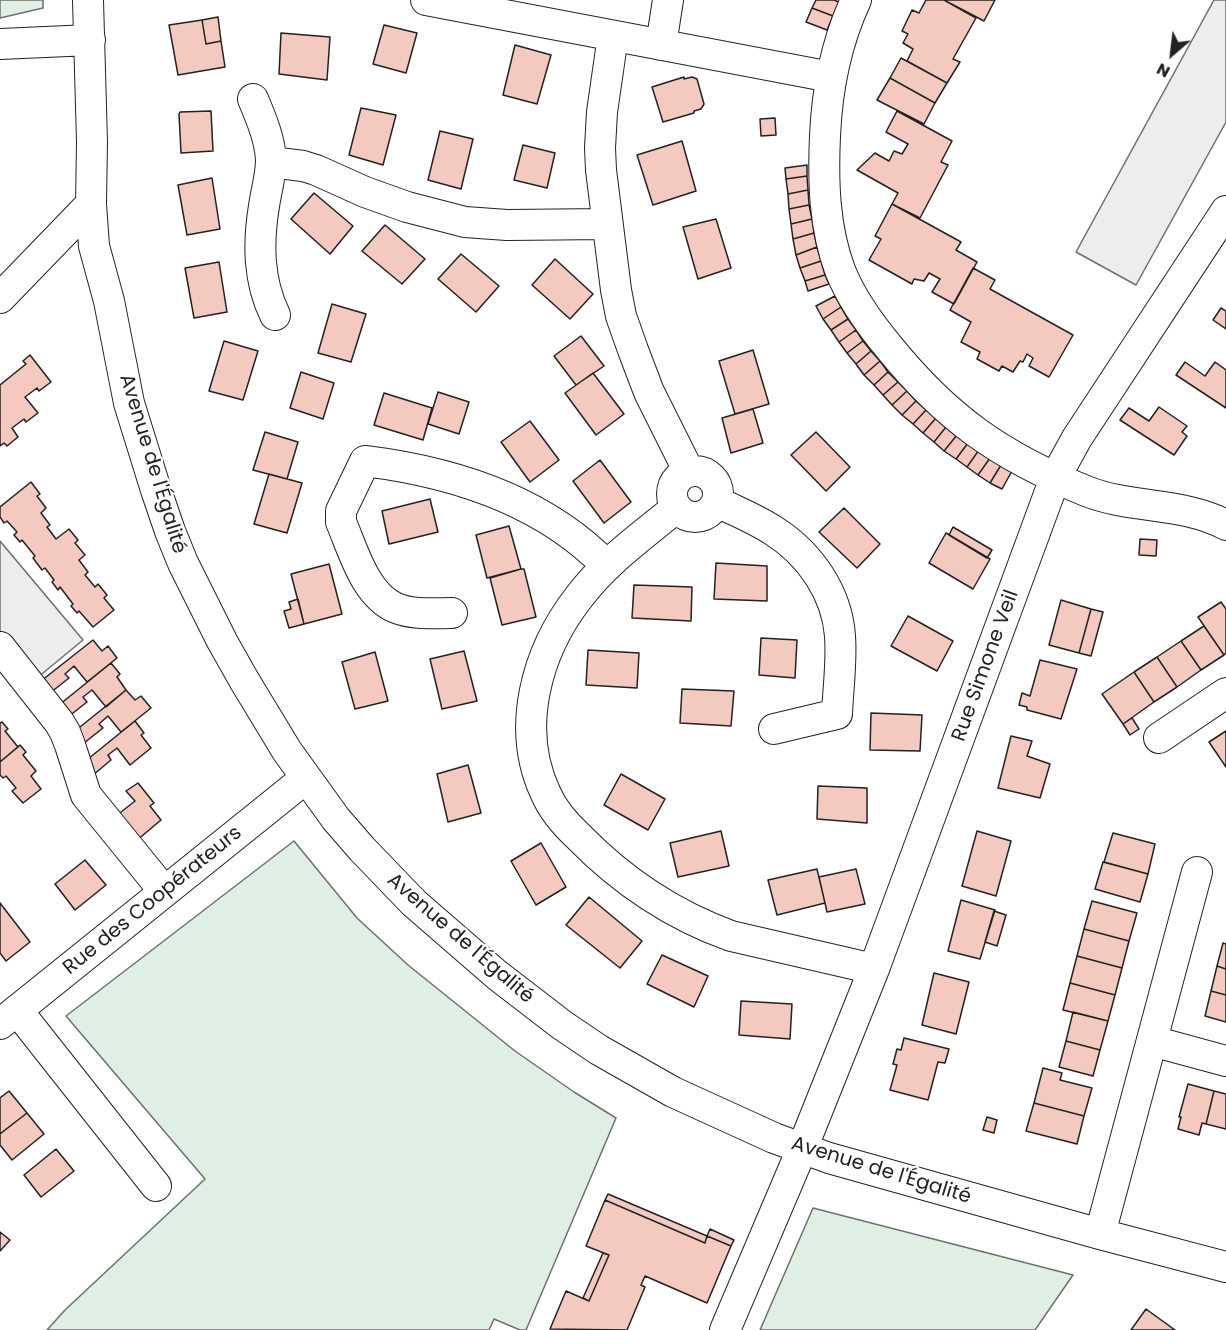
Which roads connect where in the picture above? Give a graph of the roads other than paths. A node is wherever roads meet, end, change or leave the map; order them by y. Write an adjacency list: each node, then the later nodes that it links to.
1 (88, 0): 6 (street, Avenue de l'Égalité)
2 (426, 0): 5 (street)
3 (668, 0): 8 (street)
4 (856, 0): 9 (street)
5 (613, 36): 8 (street); 14 (street)
6 (90, 40): 7 (street); 12 (street, Avenue de l'Égalité)
7 (0, 44)
8 (661, 45): 9 (street)
9 (831, 77): 18 (street)
10 (252, 99): 11 (street)
11 (271, 162): 14 (street); 16 (street)
12 (91, 204): 15 (street); 28 (street, Avenue de l'Égalité)
13 (1226, 211): 18 (street, Rue Simone Veil)
14 (607, 224): 17 (street)
15 (0, 298)
16 (275, 315)
17 (689, 472): 19 (street); 20 (street)
18 (1055, 478): 21 (street); 31 (street, Rue Simone Veil)
19 (717, 502): 20 (street); 26 (street)
20 (676, 508): 22 (street)
21 (1226, 525)
22 (607, 566): 23 (street); 31 (street)
23 (452, 613)
24 (0, 647): 30 (street)
25 (1226, 693): 27 (street)
26 (774, 729)
27 (1159, 738)
28 (306, 778): 30 (street, Rue des Coopérateurs); 35 (street, Avenue de l'Égalité)
29 (1197, 872): 33 (street)
30 (164, 891): 32 (street, Rue des Coopérateurs)
31 (874, 969): 35 (street, Rue Simone Veil)
32 (9, 1017): 36 (street)
33 (1152, 1041): 34 (street); 37 (street)
34 (1226, 1061)
35 (802, 1149): 37 (street, Avenue de l'Égalité); 39 (street, Rue Simone Veil)
36 (156, 1186)
37 (1100, 1234): 38 (street, Avenue de l'Égalité)
38 (1226, 1268)
39 (725, 1330)

